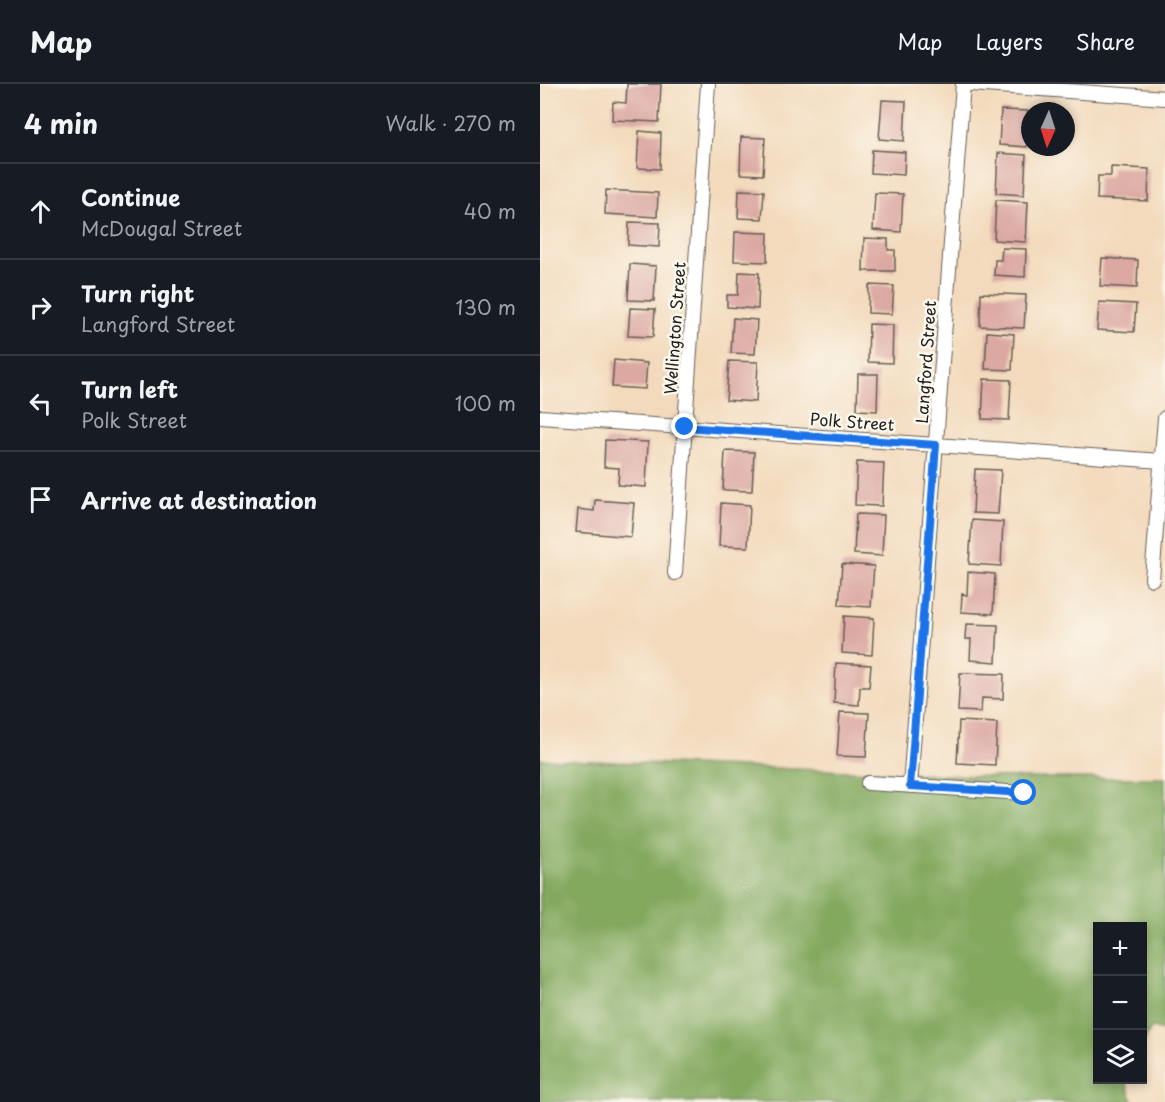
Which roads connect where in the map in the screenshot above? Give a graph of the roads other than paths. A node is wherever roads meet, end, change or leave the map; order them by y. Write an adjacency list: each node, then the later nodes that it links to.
1 (708, 84): 8 (street, Wellington Street)
2 (963, 84): 9 (street, Langford Street)
3 (971, 84): 4 (street)
4 (1052, 87): 5 (street)
5 (1165, 98)
6 (540, 417): 8 (street, Polk Street)
7 (1165, 418): 10 (street)
8 (685, 427): 9 (street, Polk Street); 11 (street, Wellington Street)
9 (936, 445): 10 (street, Polk Street); 14 (street, Langford Street)
10 (1162, 461): 12 (street)
11 (675, 573)
12 (1152, 579)
13 (868, 783): 14 (street)
14 (910, 786): 15 (street)
15 (1024, 793)

